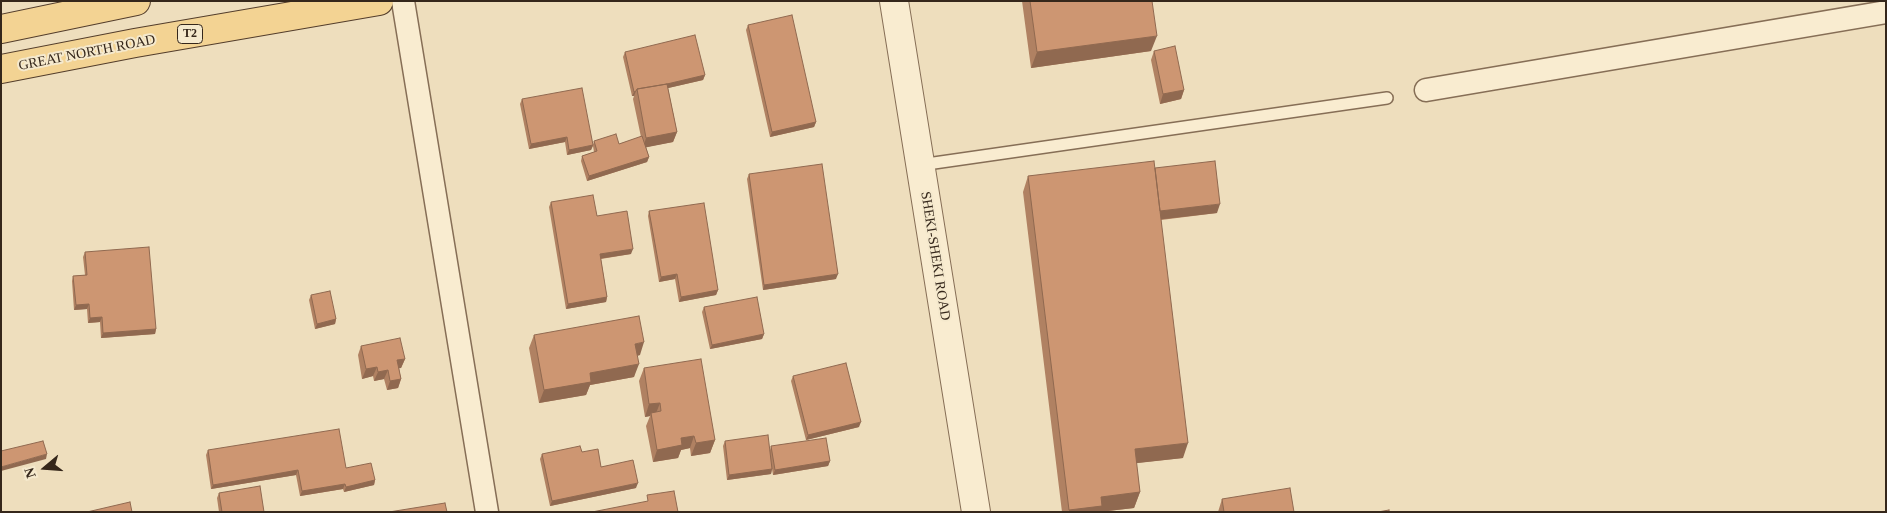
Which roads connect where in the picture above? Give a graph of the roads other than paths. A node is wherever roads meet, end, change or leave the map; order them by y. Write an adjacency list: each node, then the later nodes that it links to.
1 (136, 1): 6 (main road)
2 (379, 1): 7 (main road, GREAT NORTH ROAD / T2)
3 (403, 1): 11 (street)
4 (894, 1): 10 (street, SHEKI-SHEKI ROAD)
5 (1886, 12): 8 (street)
6 (1, 29)
7 (1, 69)
8 (1426, 90)
9 (1387, 98): 10 (lane)
10 (920, 164): 12 (street, SHEKI-SHEKI ROAD)
11 (487, 512)
12 (976, 512)

